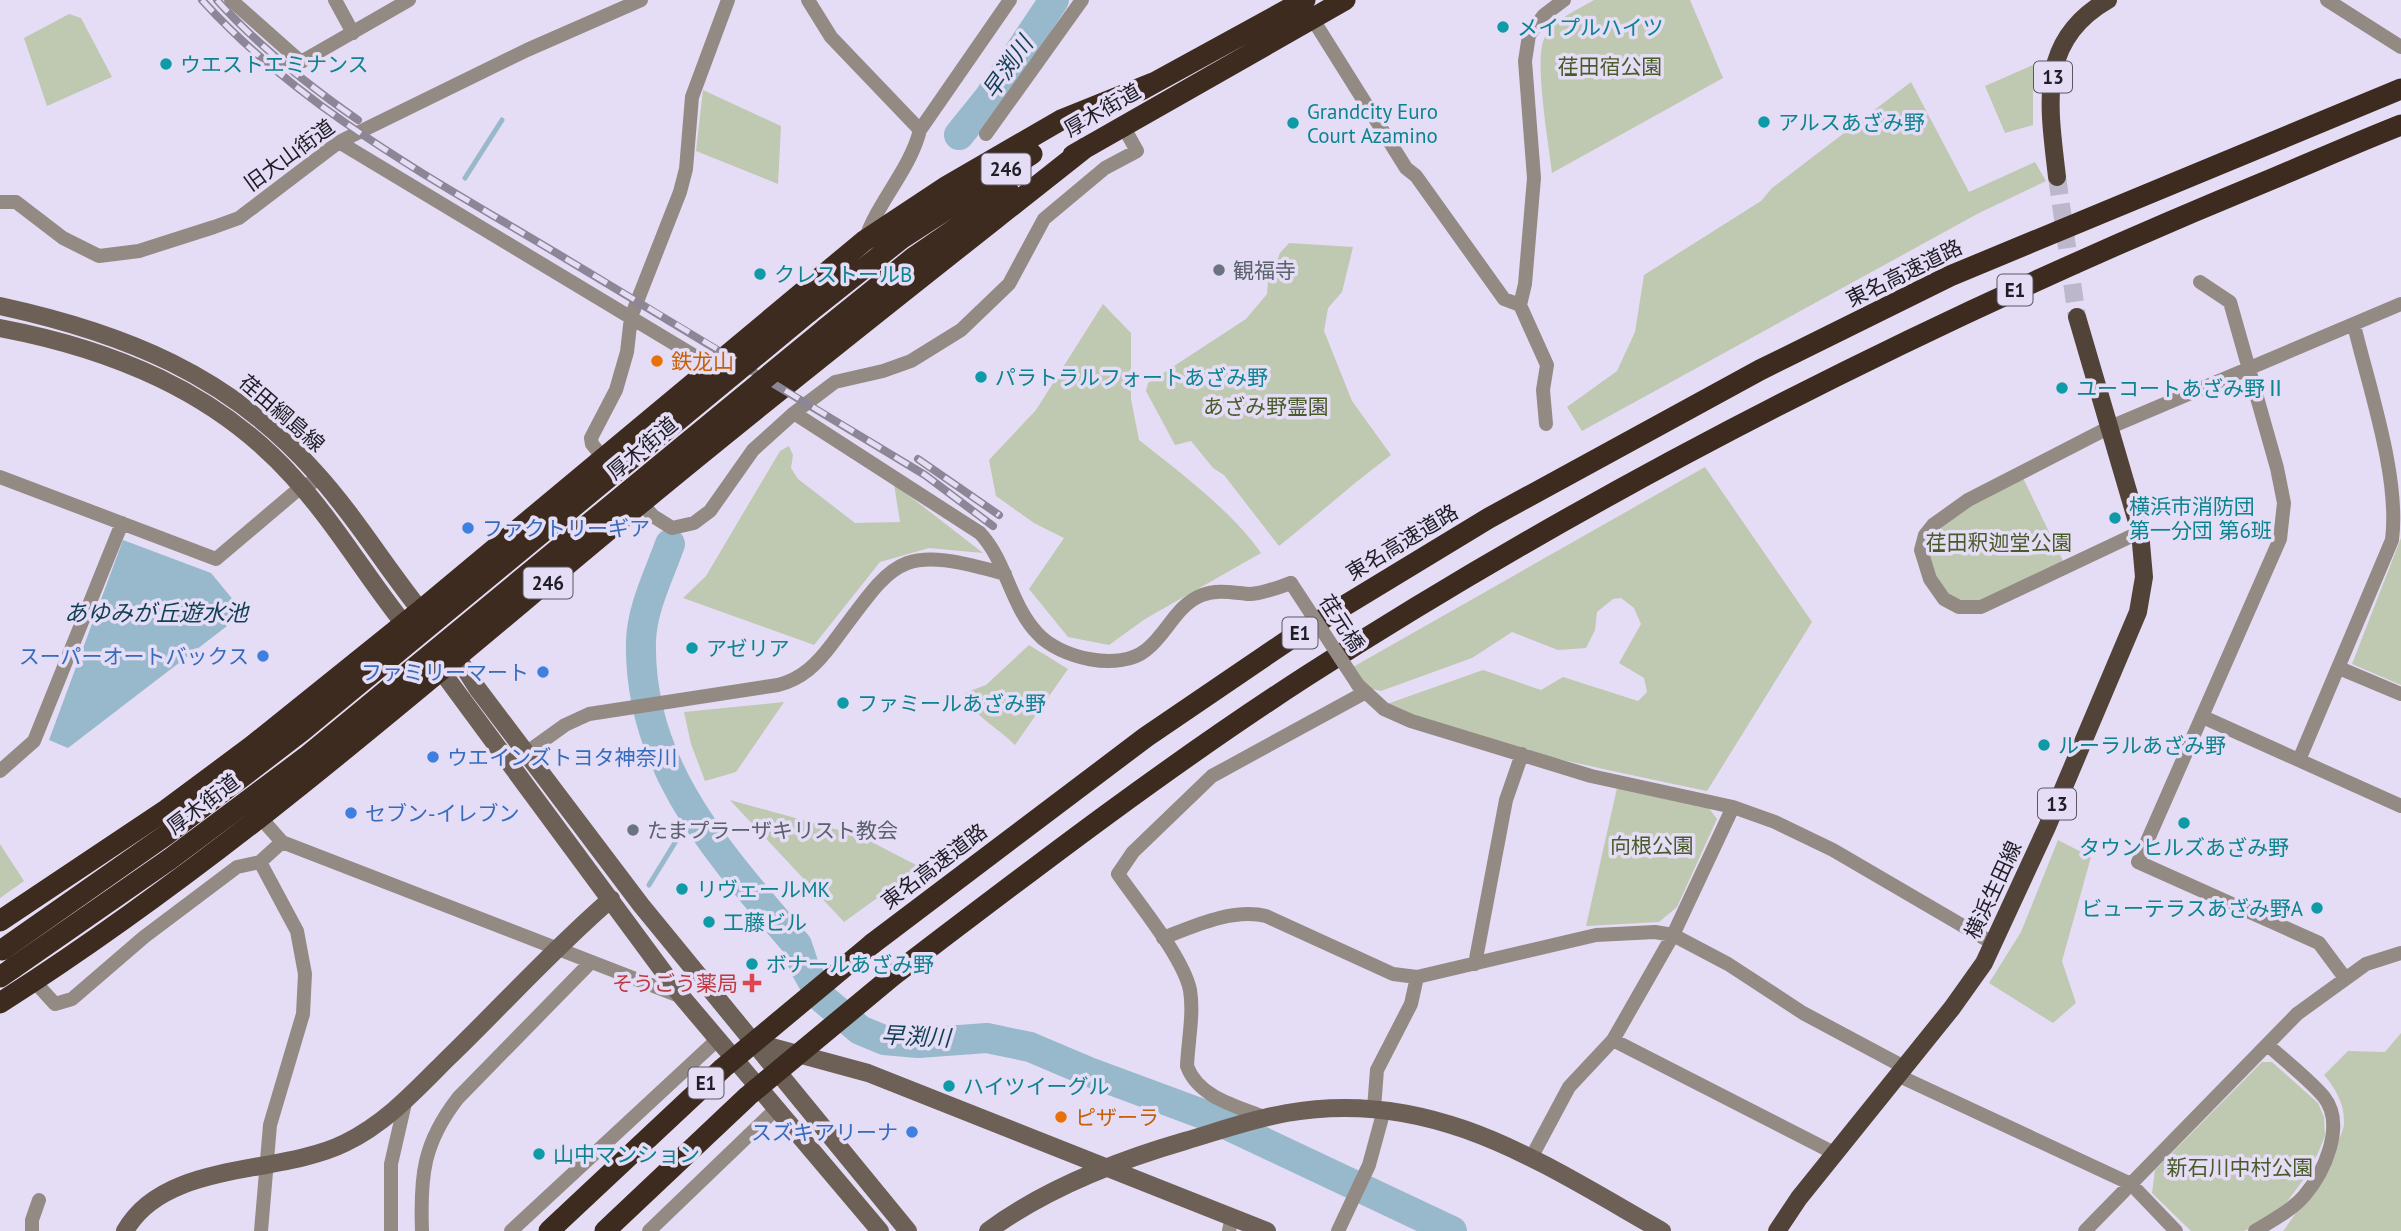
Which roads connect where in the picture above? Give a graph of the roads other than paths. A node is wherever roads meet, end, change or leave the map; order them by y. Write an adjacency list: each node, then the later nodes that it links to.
1 (231, 0): 14 (street)
2 (335, 0): 14 (street)
3 (409, 0): 14 (street)
4 (641, 0): 22 (street, 旧大山街道)
5 (728, 0): 31 (street)
6 (808, 0): 20 (street)
7 (1010, 0): 20 (street)
8 (1082, 0): 21 (street)
9 (1345, 0): 13 (highway, 厚木街道 / 246)
10 (1564, 0): 29 (street)
11 (2108, 0): 24 (main road, 13)
12 (2327, 0): 15 (street)
13 (1308, 9): 16 (highway, 厚木街道 / 246); 19 (highway, 厚木街道 / 246); 29 (street)
14 (352, 33)
15 (2401, 47)
16 (1153, 83): 26 (highway, 246); 73 (highway, 厚木街道 / 246, bridge)
17 (2401, 89): 105 (highway, 東名高速道路 / E1, bridge)
18 (2401, 125): 106 (highway, E1, bridge)
19 (1123, 126): 23 (highway, 厚木街道 / 246); 39 (street)
20 (920, 130): 26 (street)
21 (986, 134)
22 (338, 142): 25 (street, 旧大山街道); 31 (street)
23 (1085, 148): 46 (highway, 246); 77 (highway, 厚木街道 / 246, bridge)
24 (2057, 177)
25 (0, 202)
26 (864, 241): 35 (highway, 246)
27 (2200, 282): 36 (street)
28 (2401, 304): 33 (street)
29 (1520, 305): 40 (street)
30 (0, 306): 37 (street, 荏田綱島線)
31 (631, 317): 35 (street); 42 (street)
32 (2077, 317): 41 (main road, 横浜生田線 / 13)
33 (2354, 325): 36 (street); 52 (street)
34 (0, 328): 38 (street, 荏田綱島線)
35 (713, 367): 42 (highway, 246)
36 (2249, 370): 41 (street); 56 (street)
37 (196, 374): 38 (street); 44 (street, 荏田綱島線)
38 (185, 390): 45 (street, 荏田綱島線)
39 (794, 413): 46 (street); 49 (street)
40 (1546, 424)
41 (2108, 428): 48 (main road, 横浜生田線 / 13); 48 (street)
42 (603, 458): 46 (street); 50 (highway, 246)
43 (0, 477): 47 (street)
44 (321, 479): 45 (street); 50 (street, 荏田綱島線)
45 (301, 487): 47 (street); 50 (street, 荏田綱島線)
46 (641, 504): 51 (highway, 246)
47 (122, 523): 60 (street)
48 (2140, 532): 71 (main road, 横浜生田線 / 13)
49 (1005, 574): 54 (street, 荏元橋, bridge); 57 (street)
50 (412, 617): 51 (street, 荏田綱島線); 53 (street, 荏田綱島線); 68 (highway, 246)
51 (460, 658): 53 (highway, 246); 57 (street, 荏田綱島線)
52 (2339, 668): 55 (street); 59 (street)
53 (443, 672): 63 (highway, 246); 67 (street, 荏田綱島線)
54 (1361, 689): 58 (street); 70 (street)
55 (2401, 694)
56 (2203, 717): 59 (street); 79 (street)
57 (526, 753): 66 (street, 荏田綱島線)
58 (1522, 754): 62 (street); 76 (street)
59 (2299, 760): 61 (street)
60 (0, 771)
61 (2401, 806)
62 (1732, 807): 69 (street); 71 (street)
63 (259, 816): 64 (street); 80 (highway, 246)
64 (282, 842): 65 (street); 72 (street)
65 (260, 862): 80 (street); 94 (street)
66 (626, 884): 67 (street); 85 (street, 荏田綱島線)
67 (611, 899): 72 (street); 81 (street, 荏田綱島線)
68 (0, 921)
69 (1673, 935): 76 (street); 84 (street); 87 (street)
70 (1163, 938): 78 (street); 91 (street)
71 (1994, 944): 87 (main road, 横浜生田線 / 13)
72 (557, 949): 75 (street); 88 (street)
73 (0, 952)
74 (2401, 953): 79 (street)
75 (591, 962): 81 (street); 103 (street)
76 (1475, 964): 78 (street)
77 (0, 977)
78 (1417, 977): 90 (street)
79 (2344, 978): 86 (street)
80 (34, 981): 82 (highway, 246)
81 (682, 996): 83 (street, 荏田綱島線)
82 (0, 1003)
83 (717, 1040): 89 (street, 荏田綱島線); 104 (street)
84 (1613, 1040): 92 (street); 93 (street)
85 (750, 1041): 95 (street); 109 (street, 荏田綱島線)
86 (2268, 1045): 96 (street); 117 (street)
87 (1900, 1071): 92 (main road, 横浜生田線 / 13); 96 (street)
88 (405, 1103): 94 (street); 102 (street)
89 (776, 1109): 107 (street); 108 (street, 荏田綱島線)
90 (1379, 1109): 91 (street); 93 (street); 112 (street)
91 (1257, 1119): 95 (street)
92 (1834, 1153): 114 (main road, 横浜生田線 / 13)
93 (1531, 1158): 113 (street)
94 (267, 1166): 100 (street); 101 (street)
95 (1106, 1167): 98 (street); 110 (street)
96 (2131, 1184): 115 (street); 116 (street)
97 (39, 1200): 99 (street)
98 (1230, 1224): 111 (street)
99 (32, 1231)
100 (125, 1231)
101 (261, 1231)
102 (391, 1231)
103 (422, 1231)
104 (511, 1231)
105 (550, 1231)
106 (605, 1231)
107 (649, 1231)
108 (880, 1231)
109 (908, 1231)
110 (988, 1231)
111 (1267, 1231)
112 (1338, 1231)
113 (1662, 1231)
114 (1777, 1231)
115 (2085, 1231)
116 (2176, 1231)
117 (2255, 1231)

